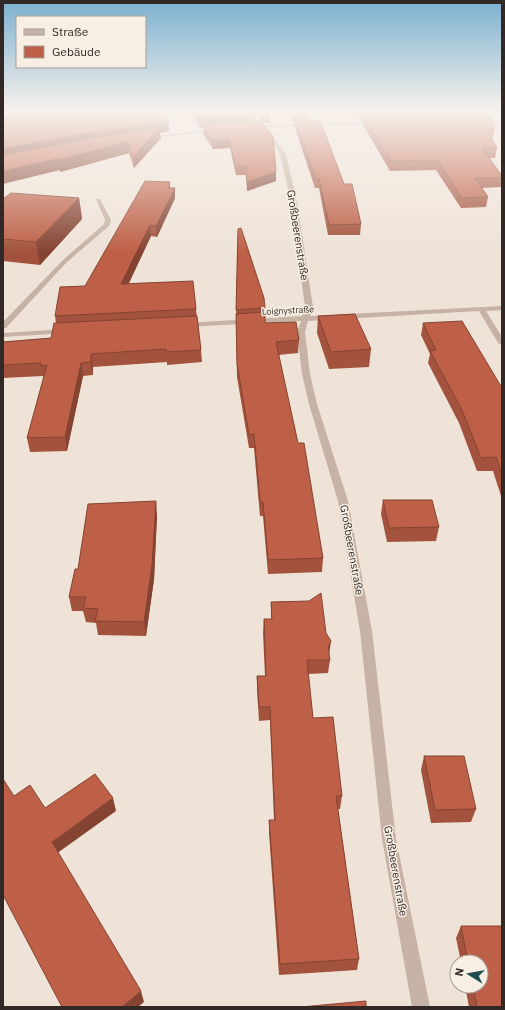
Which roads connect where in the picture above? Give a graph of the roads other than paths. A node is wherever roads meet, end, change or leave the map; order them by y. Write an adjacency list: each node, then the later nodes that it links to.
1 (284, 158): 5 (street, Großbeerenstraße)
2 (98, 200): 7 (street)
3 (502, 308): 4 (street, Loignystraße)
4 (481, 309): 5 (street, Loignystraße); 10 (street)
5 (305, 319): 6 (street, Loignystraße); 11 (street, Großbeerenstraße)
6 (178, 325)
7 (3, 326)
8 (74, 331): 9 (street)
9 (3, 335)
10 (502, 343)
11 (421, 1007)

